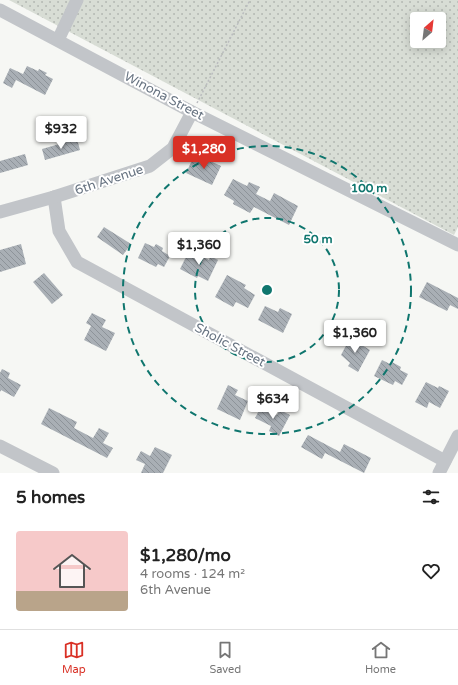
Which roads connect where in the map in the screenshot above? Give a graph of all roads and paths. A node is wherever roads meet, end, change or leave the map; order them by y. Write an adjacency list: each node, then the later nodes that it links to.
1 (77, 0): 4 (street)
2 (250, 0): 5 (path)
3 (0, 10): 4 (street, Winona Street)
4 (58, 40): 5 (street, Winona Street)
5 (192, 112): 6 (street, 6th Avenue); 8 (street, Winona Street)
6 (54, 197): 7 (street, 6th Avenue); 11 (street, Sholic Street)
7 (0, 212)
8 (458, 245)
9 (458, 436): 11 (street)
10 (0, 446): 12 (street)
11 (445, 461): 13 (street)
12 (53, 473)
13 (439, 473)

